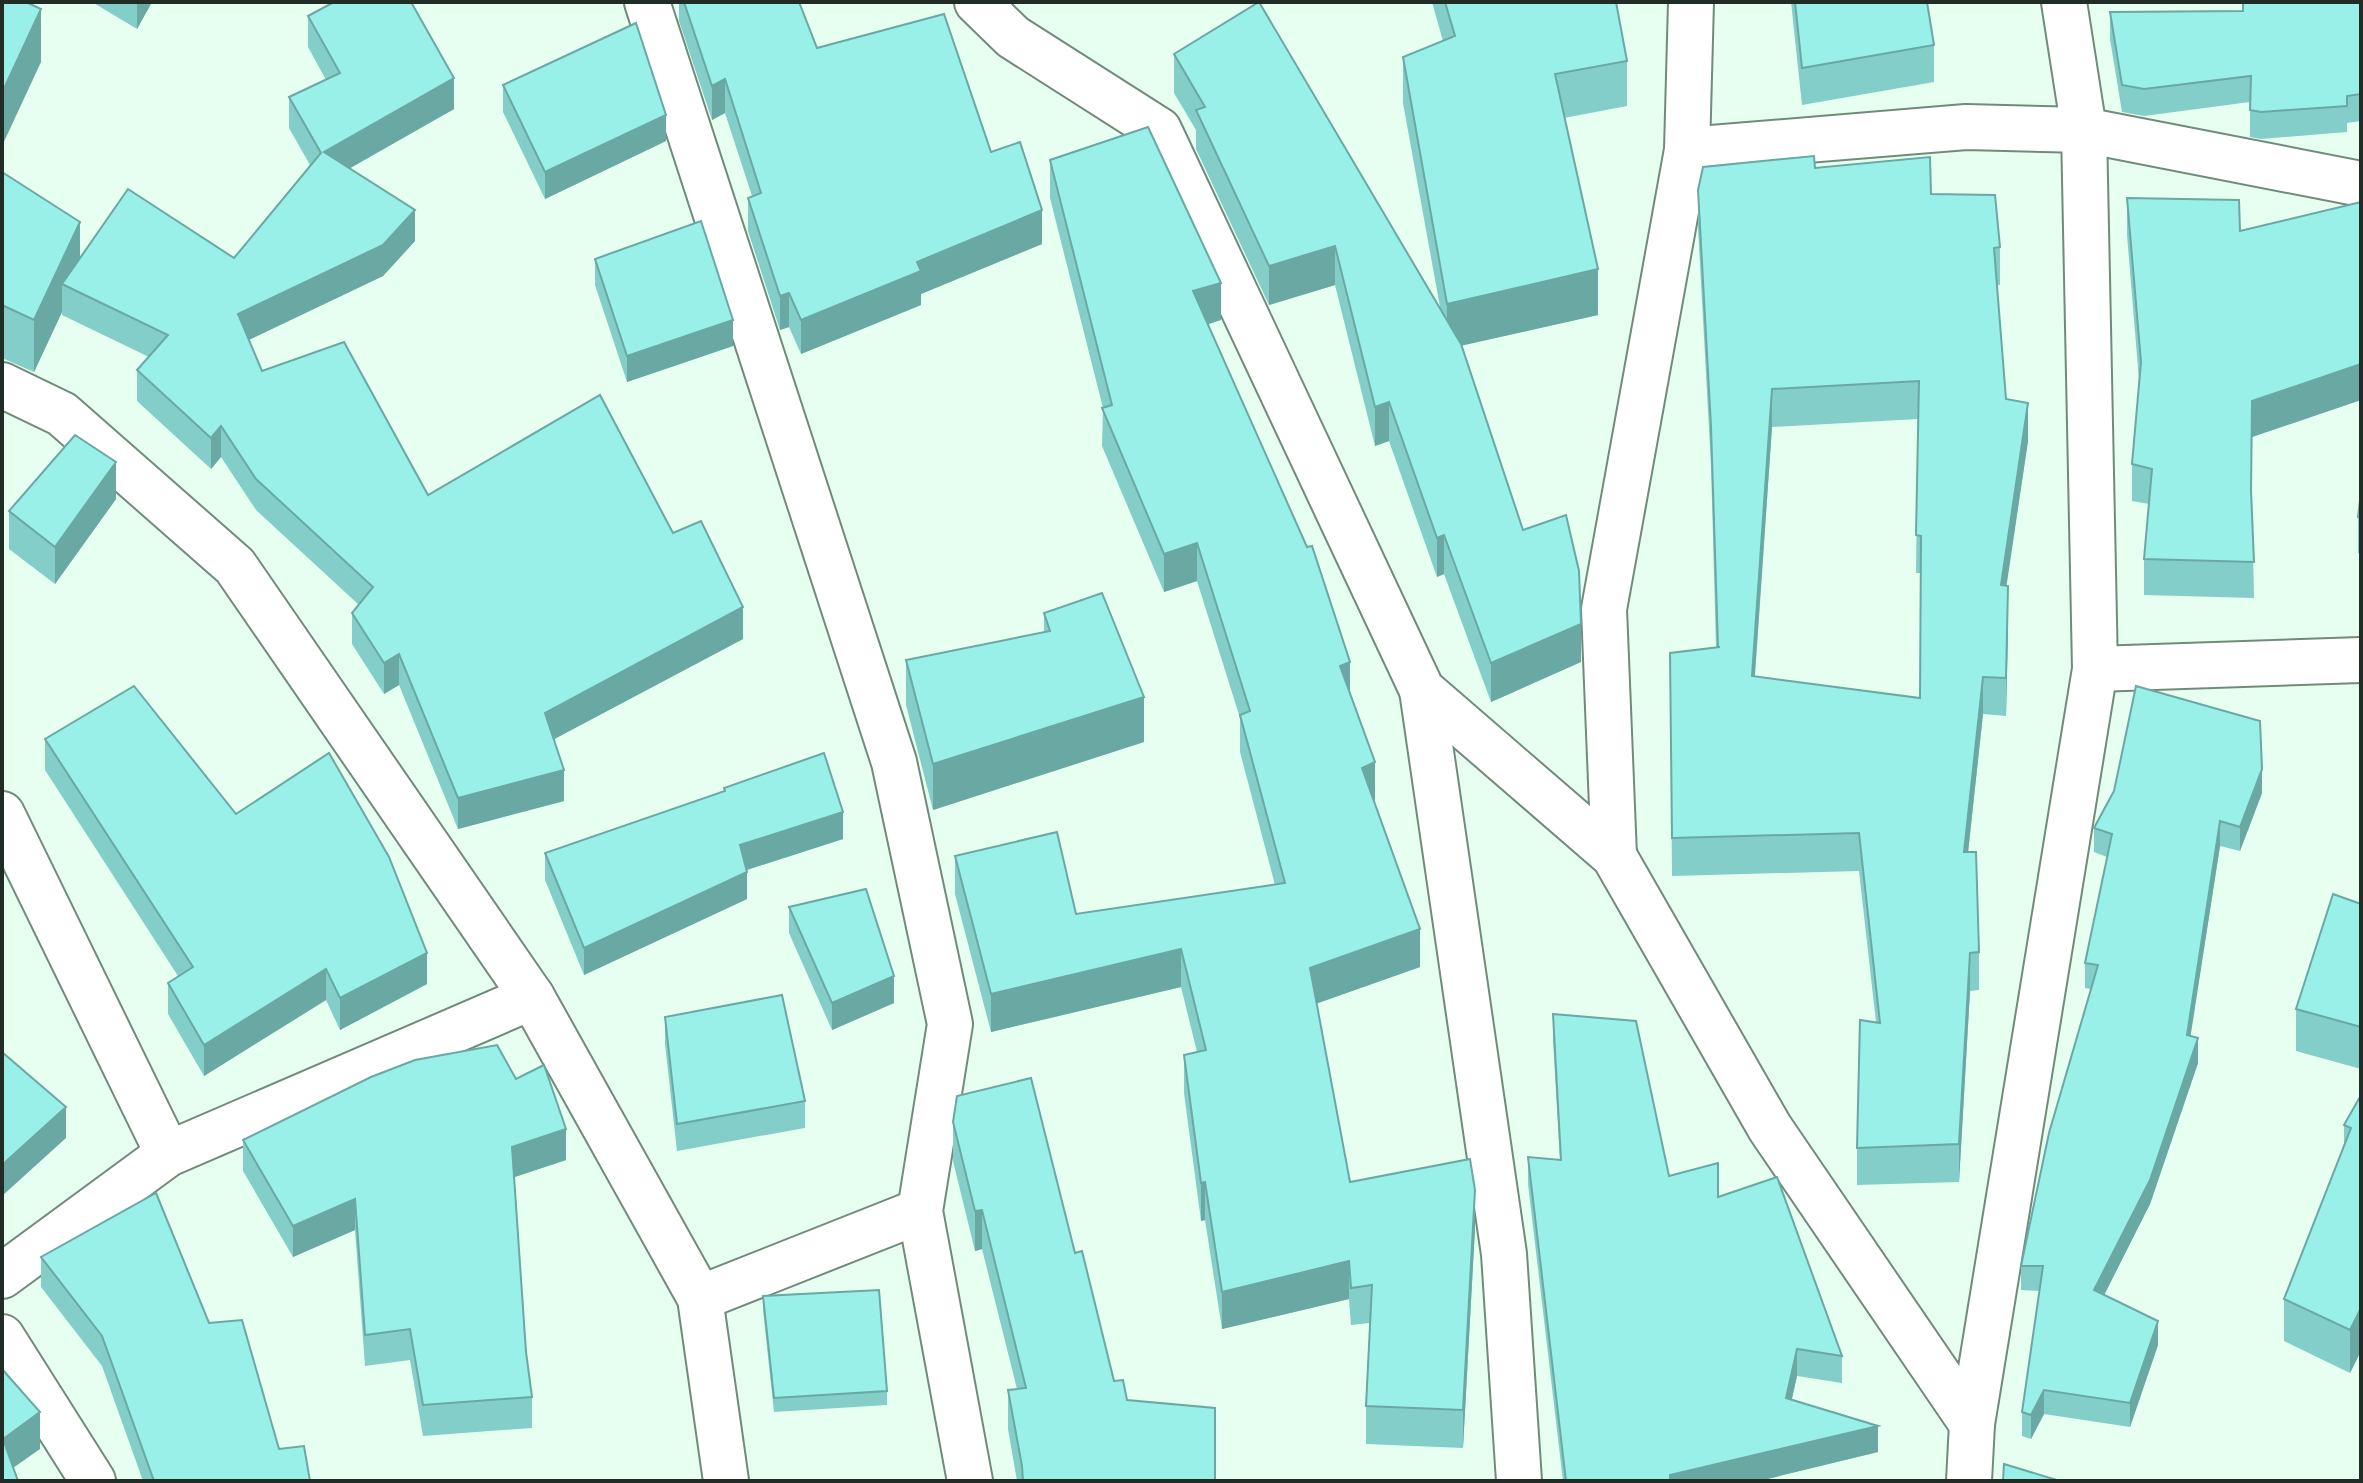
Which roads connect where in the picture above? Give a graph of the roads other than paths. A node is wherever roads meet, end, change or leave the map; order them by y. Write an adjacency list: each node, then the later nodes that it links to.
1 (647, 2): 16 (street)
2 (977, 2): 11 (street)
3 (1691, 2): 6 (street)
4 (2064, 2): 5 (street)
5 (2084, 130): 6 (street); 7 (street); 10 (street)
6 (1687, 150): 13 (street)
7 (2361, 184)
8 (2, 385): 14 (street)
9 (2361, 660): 10 (street)
10 (2095, 669): 20 (street)
11 (1422, 690): 13 (street); 24 (street)
12 (2, 814): 15 (street)
13 (1614, 856): 20 (street)
14 (532, 997): 15 (street); 18 (street)
15 (168, 1154): 17 (street)
16 (920, 1211): 18 (street); 23 (street)
17 (2, 1276)
18 (700, 1298): 22 (street)
19 (2, 1337): 21 (street)
20 (1972, 1424): 25 (street)
21 (93, 1481)
22 (726, 1481)
23 (970, 1481)
24 (1519, 1481)
25 (1969, 1481)

